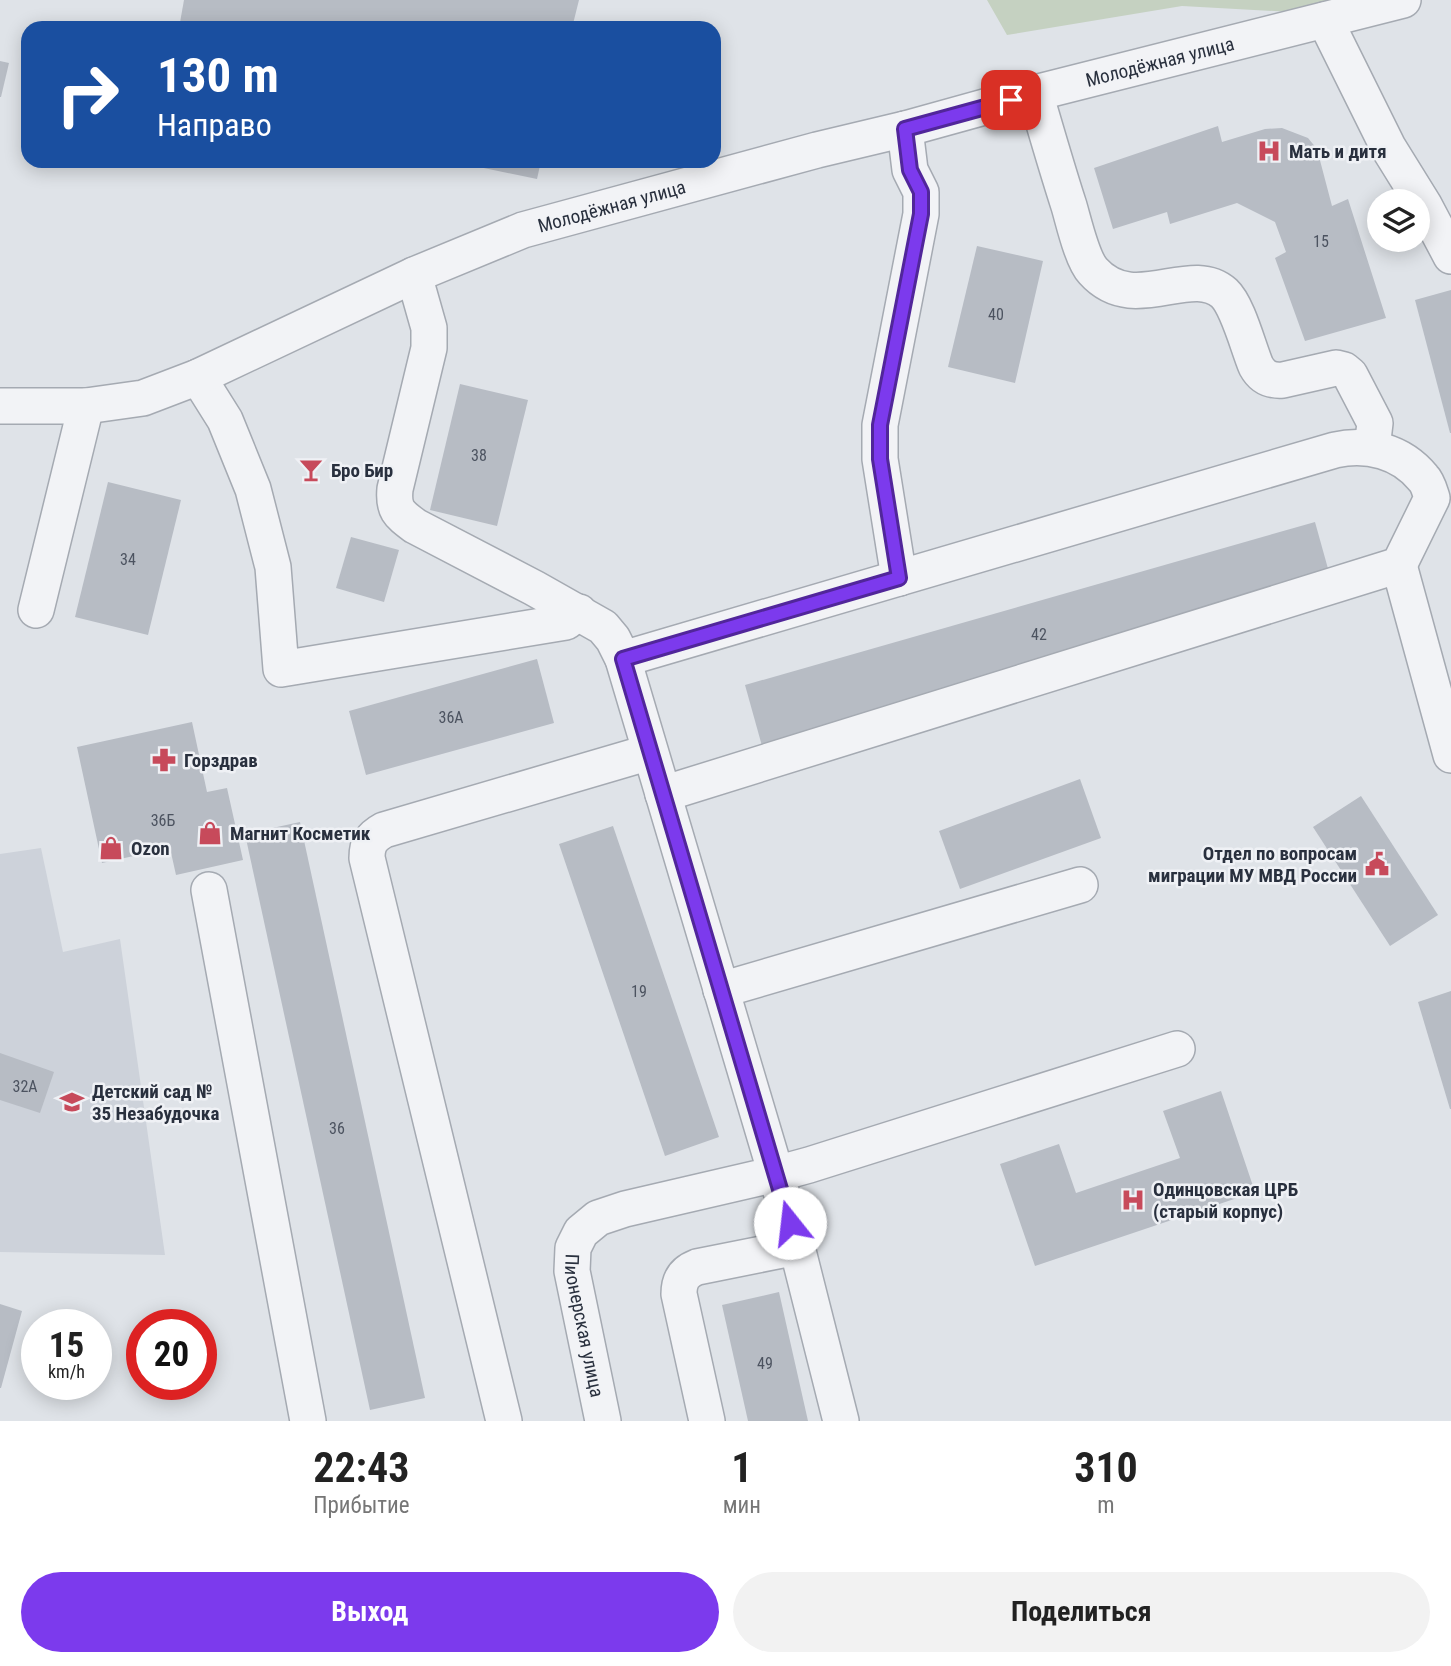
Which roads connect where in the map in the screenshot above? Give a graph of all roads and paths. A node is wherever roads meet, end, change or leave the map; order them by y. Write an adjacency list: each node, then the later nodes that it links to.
1 (1403, 0): 2 (street, Молодёжная улица)
2 (1325, 20): 3 (street, Молодёжная улица); 5 (street)
3 (1035, 93): 4 (street, Молодёжная улица); 10 (street)
4 (905, 129): 6 (street, Молодёжная улица); 13 (street)
5 (1451, 256)
6 (414, 275): 7 (street, Молодёжная улица); 15 (street)
7 (198, 377): 9 (street, Молодёжная улица); 15 (street)
8 (0, 406): 9 (street, Молодёжная улица)
9 (86, 406): 14 (street)
10 (1372, 448): 11 (street); 13 (street)
11 (1441, 496): 12 (street)
12 (1399, 565): 18 (street); 19 (street)
13 (899, 578): 16 (street)
14 (36, 610)
15 (579, 612): 16 (street)
16 (623, 659): 17 (street)
17 (650, 752): 19 (street); 27 (street)
18 (1451, 755)
19 (663, 794): 22 (street)
20 (1080, 886): 22 (street)
21 (209, 890): 26 (street)
22 (721, 990): 24 (street)
23 (1177, 1049): 24 (street)
24 (776, 1174): 25 (street); 28 (street, Пионерская улица)
25 (797, 1247): 29 (street); 30 (street)
26 (308, 1421)
27 (504, 1421)
28 (603, 1421)
29 (707, 1421)
30 (841, 1421)

